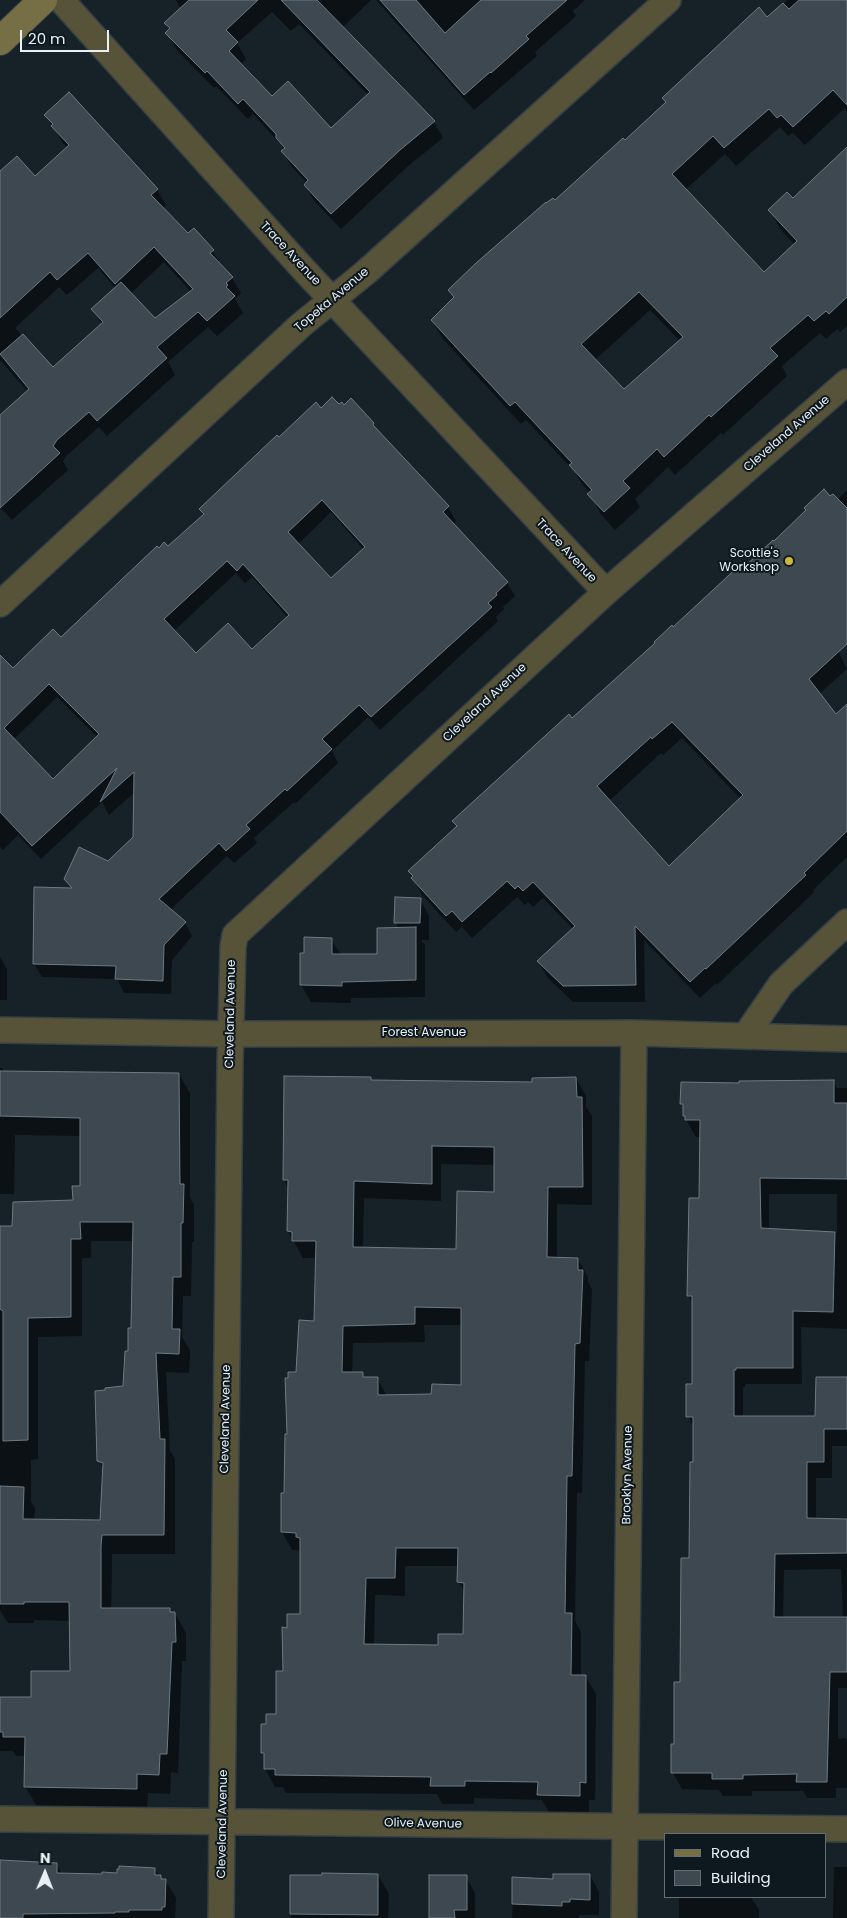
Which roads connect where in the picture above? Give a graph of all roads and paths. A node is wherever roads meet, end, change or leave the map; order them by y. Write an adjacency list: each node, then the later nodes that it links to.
1 (44, 0): 4 (main road)
2 (60, 0): 5 (street, Trace Avenue)
3 (668, 0): 5 (street, Topeka Avenue)
4 (0, 41)
5 (332, 300): 7 (street, Trace Avenue); 8 (street, Topeka Avenue)
6 (847, 382): 7 (street, Cleveland Avenue)
7 (606, 592): 12 (street, Cleveland Avenue)
8 (0, 604)
9 (847, 922): 13 (street)
10 (0, 1030): 12 (street, Forest Avenue)
11 (634, 1033): 12 (street, Forest Avenue); 13 (street, Forest Avenue); 17 (street, Brooklyn Avenue)
12 (230, 1034): 16 (street, Cleveland Avenue)
13 (746, 1035): 14 (street, Forest Avenue)
14 (847, 1039)
15 (0, 1819): 16 (street, Olive Avenue)
16 (223, 1821): 17 (street, Olive Avenue); 19 (street, Cleveland Avenue)
17 (625, 1826): 18 (street, Olive Avenue); 20 (street, Brooklyn Avenue)
18 (847, 1829)
19 (221, 1918)
20 (624, 1918)

